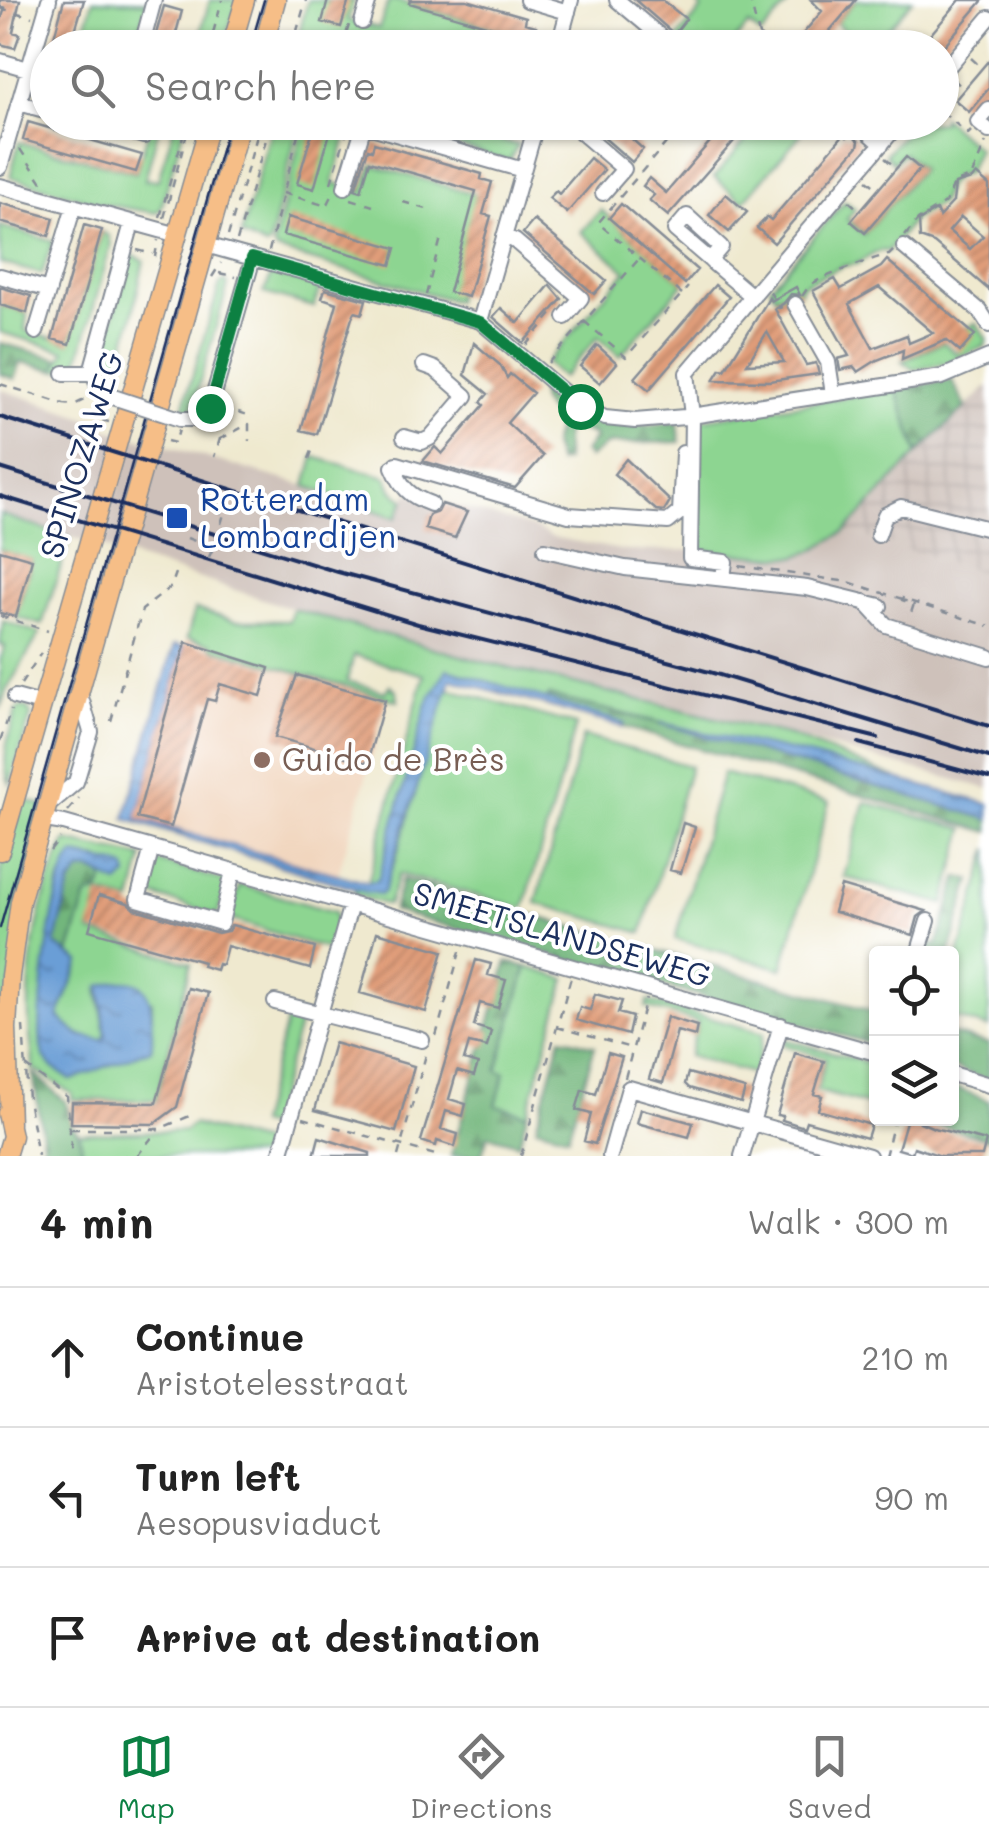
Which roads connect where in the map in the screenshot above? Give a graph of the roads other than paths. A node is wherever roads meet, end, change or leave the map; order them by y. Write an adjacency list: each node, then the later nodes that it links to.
1 (49, 0): 11 (street)
2 (244, 0): 13 (main road)
3 (276, 0): 14 (main road)
4 (368, 0): 10 (street)
5 (527, 0): 8 (street)
6 (617, 0): 15 (street)
7 (153, 4): 12 (street)
8 (570, 6)
9 (989, 18): 16 (street)
10 (362, 22)
11 (40, 30)
12 (146, 30)
13 (236, 30)
14 (267, 30)
15 (644, 30)
16 (959, 54)
17 (0, 61): 19 (street)
18 (30, 62): 19 (street)
19 (28, 69): 20 (street)
20 (19, 103): 21 (street); 33 (street)
21 (30, 106)
22 (989, 109): 23 (street)
23 (985, 130)
24 (203, 140): 40 (main road, SPINOZAWEG)
25 (239, 140): 42 (main road, SPINOZAWEG)
26 (358, 140): 35 (street)
27 (417, 140): 34 (street)
28 (532, 140): 34 (street)
29 (591, 140): 37 (street)
30 (877, 140): 32 (street)
31 (885, 140): 32 (street)
32 (882, 144): 48 (street)
33 (0, 167)
34 (524, 170): 41 (street)
35 (340, 185)
36 (0, 186): 38 (street)
37 (603, 193)
38 (74, 206): 39 (street); 47 (street)
39 (132, 223): 40 (street); 56 (street)
40 (165, 232): 70 (main road, SPINOZAWEG)
41 (504, 236): 50 (street); 51 (street)
42 (226, 244): 44 (street); 72 (main road, SPINOZAWEG)
43 (904, 247): 52 (street)
44 (259, 260): 51 (street); 56 (street, bridge)
45 (710, 260): 48 (street)
46 (0, 276): 47 (street)
47 (49, 290): 53 (street)
48 (752, 296): 59 (street)
49 (795, 304): 58 (street)
50 (565, 317)
51 (480, 322): 59 (street)
52 (989, 325)
53 (36, 332)
54 (989, 357): 58 (street)
55 (424, 365): 60 (street)
56 (92, 372): 57 (street)
57 (64, 373)
58 (833, 394): 59 (street)
59 (688, 417): 61 (street); 65 (street)
60 (404, 437)
61 (431, 504)
62 (989, 529): 63 (street)
63 (878, 535)
64 (546, 550): 65 (street)
65 (723, 578): 66 (street)
66 (864, 602): 67 (street); 68 (street)
67 (880, 606)
68 (989, 658)
69 (15, 698): 70 (street)
70 (41, 704): 71 (main road, SPINOZAWEG)
71 (7, 812): 74 (main road, SPINOZAWEG)
72 (48, 812): 73 (street, SMEETSLANDSEWEG); 88 (main road, SPINOZAWEG)
73 (152, 848): 75 (street, SMEETSLANDSEWEG); 75 (street)
74 (0, 851)
75 (233, 871): 76 (street, SMEETSLANDSEWEG)
76 (351, 904): 80 (street); 81 (street, SMEETSLANDSEWEG)
77 (928, 921): 78 (street)
78 (920, 946)
79 (276, 1002): 80 (street)
80 (321, 1012): 82 (street); 89 (street)
81 (780, 1025): 83 (street, SMEETSLANDSEWEG); 87 (street)
82 (422, 1040)
83 (869, 1051)
84 (959, 1076): 85 (street)
85 (989, 1085)
86 (0, 1099): 88 (main road)
87 (751, 1123): 90 (street); 91 (street); 92 (street)
88 (10, 1145)
89 (280, 1156)
90 (610, 1156)
91 (742, 1156)
92 (869, 1156)

